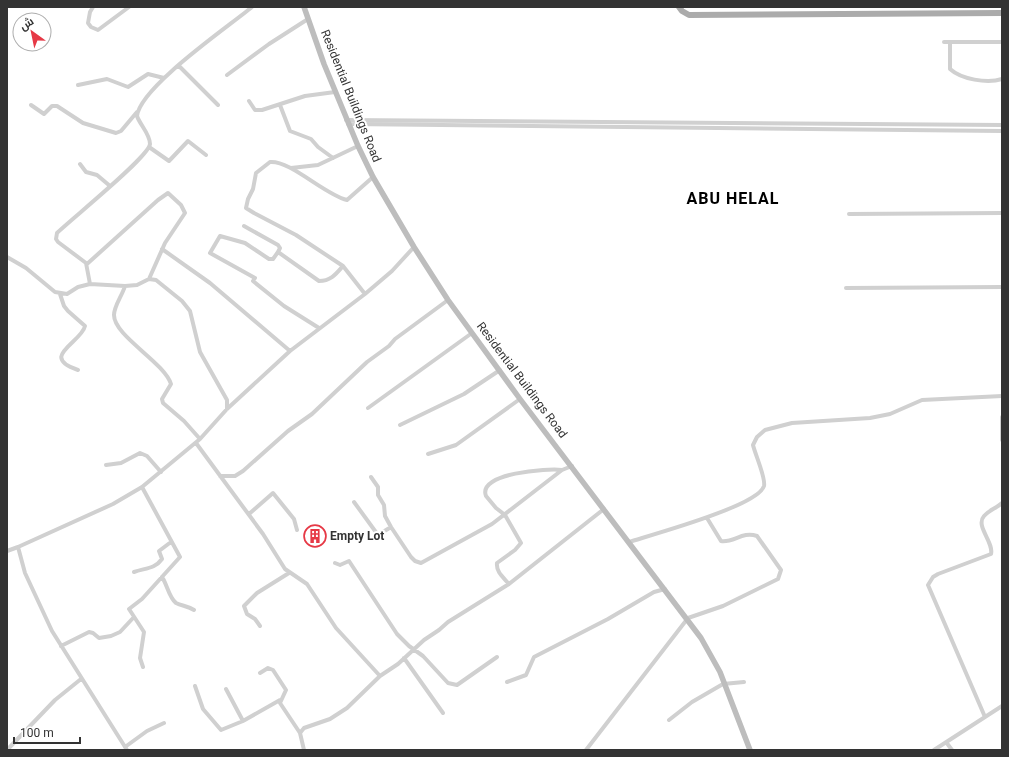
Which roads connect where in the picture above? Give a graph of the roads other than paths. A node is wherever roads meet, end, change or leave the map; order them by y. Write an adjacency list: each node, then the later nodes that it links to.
1 (93, 7): 2 (street)
2 (129, 7)
3 (252, 7): 11 (street)
4 (304, 7): 7 (main road, Residential Buildings Road)
5 (679, 7): 6 (main road)
6 (1002, 13)
7 (308, 19): 12 (street); 16 (main road, Residential Buildings Road)
8 (944, 42): 9 (street)
9 (950, 42): 10 (street); 14 (street)
10 (1002, 42)
11 (179, 66): 13 (street); 20 (street)
12 (227, 75)
13 (164, 78): 15 (street); 21 (street)
14 (1002, 79)
15 (78, 85)
16 (335, 92): 19 (street); 22 (main road, Residential Buildings Road)
17 (248, 101): 19 (street)
18 (31, 105): 21 (street)
19 (280, 105): 28 (street)
20 (218, 106)
21 (138, 112): 26 (street)
22 (347, 122): 23 (street); 24 (street); 25 (main road, Residential Buildings Road)
23 (1002, 125)
24 (1002, 131)
25 (358, 146): 28 (street); 31 (main road, Residential Buildings Road)
26 (149, 147): 27 (street); 32 (street)
27 (206, 154)
28 (334, 158): 30 (street)
29 (80, 164): 32 (street)
30 (290, 168): 31 (street); 41 (street)
31 (373, 177): 36 (main road, Residential Buildings Road)
32 (110, 186): 40 (street)
33 (1002, 213): 34 (street)
34 (849, 214)
35 (244, 226): 38 (street)
36 (414, 247): 48 (street); 49 (main road, Residential Buildings Road)
37 (162, 249): 40 (street); 42 (street); 52 (street)
38 (278, 252): 41 (street); 50 (street)
39 (7, 257): 47 (street)
40 (87, 264): 43 (street)
41 (344, 266): 48 (street)
42 (149, 279): 44 (street); 58 (street)
43 (90, 284): 44 (street); 47 (street)
44 (125, 286): 61 (street)
45 (1002, 287): 46 (street)
46 (846, 288)
47 (60, 294): 53 (street)
48 (365, 294): 50 (street)
49 (448, 300): 51 (main road, Residential Buildings Road); 69 (street)
50 (319, 328): 52 (street)
51 (472, 333): 54 (main road, Residential Buildings Road); 57 (street)
52 (290, 351): 58 (street)
53 (78, 370)
54 (500, 370): 56 (main road, Residential Buildings Road); 60 (street)
55 (1002, 396): 77 (street)
56 (520, 399): 64 (street); 66 (main road, Residential Buildings Road)
57 (368, 408)
58 (227, 409): 61 (street)
59 (1002, 417): 62 (street)
60 (400, 425)
61 (200, 439): 63 (street)
62 (1002, 440)
63 (196, 443): 68 (street); 69 (street)
64 (428, 454)
65 (106, 465): 68 (street)
66 (572, 466): 67 (street); 74 (main road, Residential Buildings Road)
67 (562, 470): 76 (street); 76 (street)
68 (161, 472): 71 (street)
69 (220, 476): 75 (street)
70 (371, 477): 78 (street)
71 (142, 487): 80 (street); 82 (street)
72 (354, 502): 78 (street)
73 (1002, 503): 110 (street)
74 (604, 509): 81 (main road, Residential Buildings Road); 88 (street)
75 (249, 514): 79 (street); 86 (street)
76 (505, 515): 78 (street); 88 (street)
77 (707, 518): 81 (street); 92 (street)
78 (391, 527)
79 (296, 530)
80 (171, 542): 85 (street); 87 (street)
81 (629, 542): 89 (main road, Residential Buildings Road)
82 (18, 547): 83 (street); 94 (street)
83 (7, 551)
84 (335, 563): 95 (street)
85 (134, 572)
86 (288, 573): 93 (street); 100 (street)
87 (162, 577): 90 (street); 91 (street)
88 (509, 584): 95 (street)
89 (665, 589): 92 (main road, Residential Buildings Road); 102 (street)
90 (194, 610)
91 (134, 617): 94 (street); 98 (street)
92 (688, 618): 104 (main road, Residential Buildings Road); 120 (street)
93 (260, 626)
94 (61, 646): 101 (street)
95 (415, 649): 96 (street); 97 (street)
96 (497, 657)
97 (404, 658): 100 (street); 109 (street)
98 (143, 667)
99 (260, 673): 107 (street)
100 (380, 676): 114 (street)
101 (82, 679): 116 (street); 118 (street)
102 (507, 682)
103 (744, 682): 104 (street)
104 (723, 684): 111 (street); 117 (main road, Residential Buildings Road)
105 (195, 686): 112 (street)
106 (226, 689): 112 (street)
107 (280, 700): 112 (street); 114 (street)
108 (1002, 706): 110 (street)
109 (443, 713)
110 (985, 717): 115 (street)
111 (669, 720)
112 (244, 721)
113 (164, 723): 116 (street)
114 (300, 733): 119 (street)
115 (946, 742): 121 (street); 122 (street)
116 (126, 749)
117 (748, 749)
118 (7, 750)
119 (304, 750)
120 (586, 750)
121 (934, 750)
122 (952, 750)

